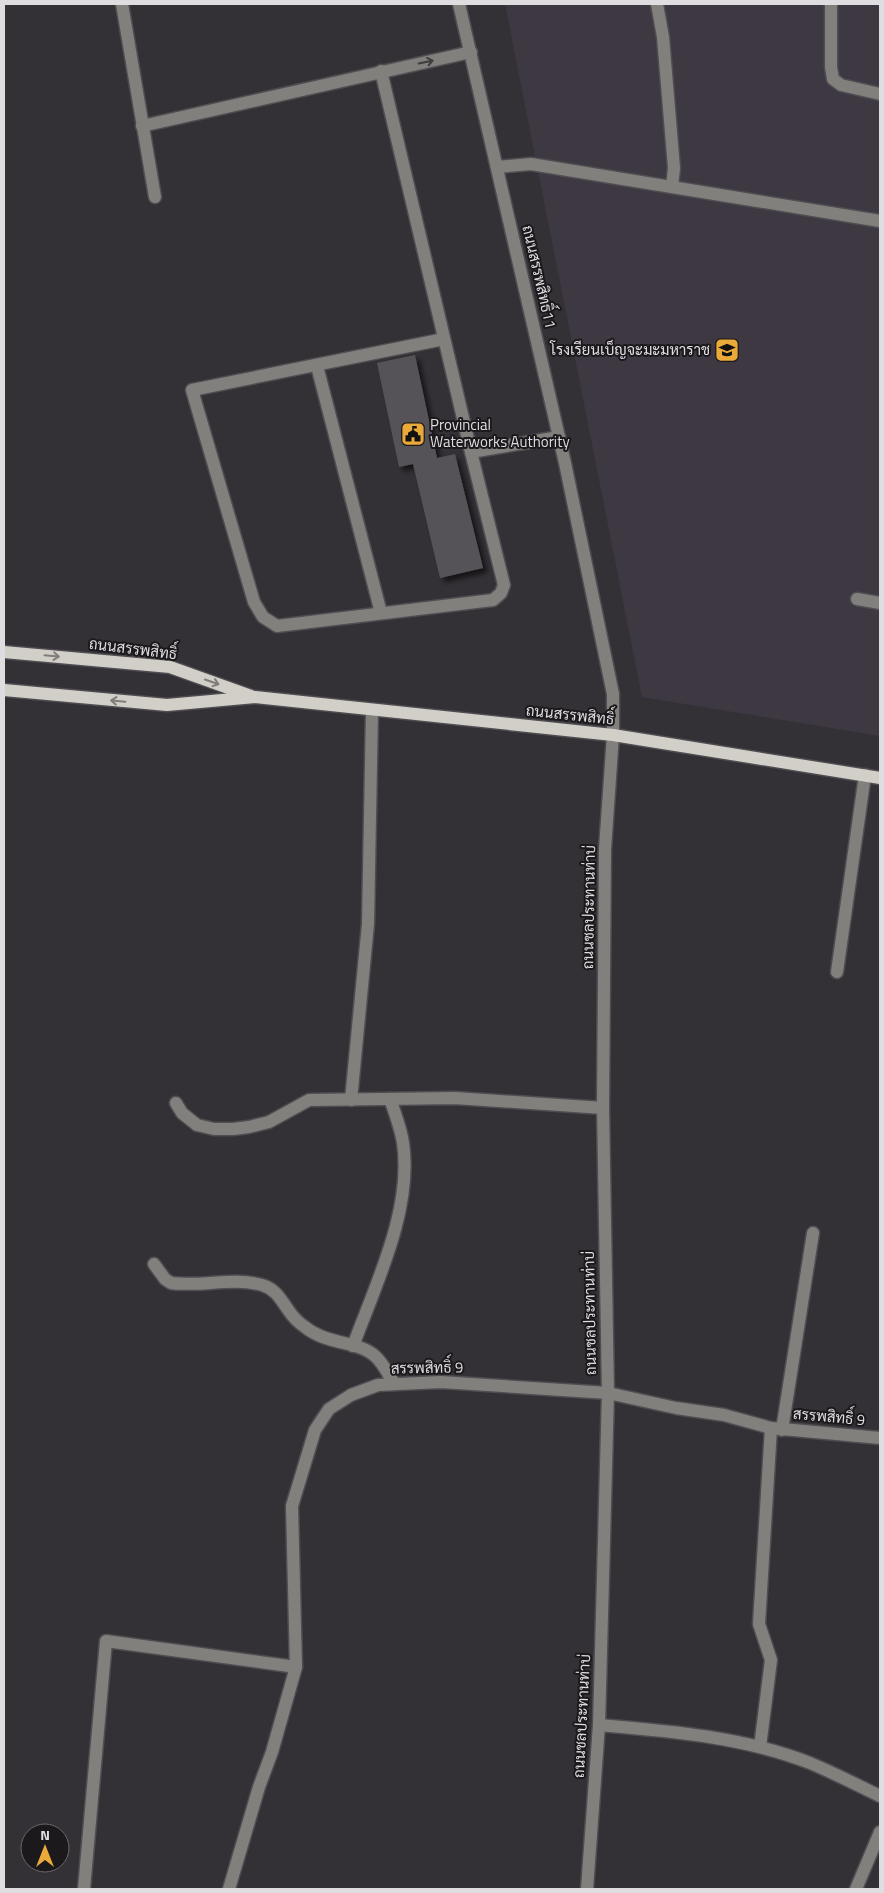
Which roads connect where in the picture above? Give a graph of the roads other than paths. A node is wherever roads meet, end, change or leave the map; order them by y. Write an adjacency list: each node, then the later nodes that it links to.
1 (122, 4): 8 (street)
2 (459, 4): 5 (street, ถนนสรรพสิทธิ์11)
3 (657, 4): 10 (street)
4 (831, 4): 7 (street)
5 (470, 52): 6 (street, one-way to 5); 9 (street, ถนนสรรพสิทธิ์11)
6 (381, 72): 8 (street); 13 (street)
7 (880, 94)
8 (142, 126): 11 (street)
9 (497, 167): 10 (street); 15 (street, ถนนสรรพสิทธิ์11)
10 (672, 187): 12 (street)
11 (155, 196)
12 (880, 221)
13 (444, 340): 14 (street); 16 (street)
14 (317, 366): 19 (street); 19 (street)
15 (559, 437): 16 (street); 24 (street, ถนนสรรพสิทธิ์11)
16 (470, 452): 19 (street)
17 (857, 599): 18 (street)
18 (880, 603)
19 (381, 613)
20 (4, 652): 22 (main road, ถนนสรรพสิทธิ์, one-way to 22)
21 (4, 690): 22 (main road, ถนนสรรพสิทธิ์, one-way to 21)
22 (255, 697): 23 (main road, ถนนสรรพสิทธิ์)
23 (372, 710): 24 (main road, ถนนสรรพสิทธิ์); 29 (street)
24 (614, 735): 25 (main road, ถนนสรรพสิทธิ์); 31 (street, ถนนชลประทานท่าบ่)
25 (865, 775): 26 (main road, ถนนสรรพสิทธิ์); 27 (street)
26 (880, 778)
27 (838, 972)
28 (390, 1099): 29 (street); 31 (street); 34 (street)
29 (352, 1100): 30 (street)
30 (176, 1103)
31 (603, 1108): 36 (street, ถนนชลประทานท่าบ่)
32 (813, 1234): 37 (street)
33 (154, 1264): 34 (street)
34 (353, 1346): 35 (street)
35 (394, 1384): 36 (street, สรรพสิทธิ์ 9); 39 (street, สรรพสิทธิ์ 9)
36 (608, 1393): 37 (street, สรรพสิทธิ์ 9); 40 (street, ถนนชลประทานท่าบ่)
37 (776, 1429): 38 (street, สรรพสิทธิ์ 9); 41 (street)
38 (880, 1438)
39 (296, 1667): 44 (street); 45 (street, สรรพสิทธิ์ 9)
40 (599, 1725): 41 (street); 46 (street, ถนนชลประทานท่าบ่)
41 (760, 1747): 42 (street)
42 (880, 1796)
43 (880, 1832): 47 (street)
44 (84, 1889)
45 (229, 1889)
46 (587, 1889)
47 (856, 1889)

